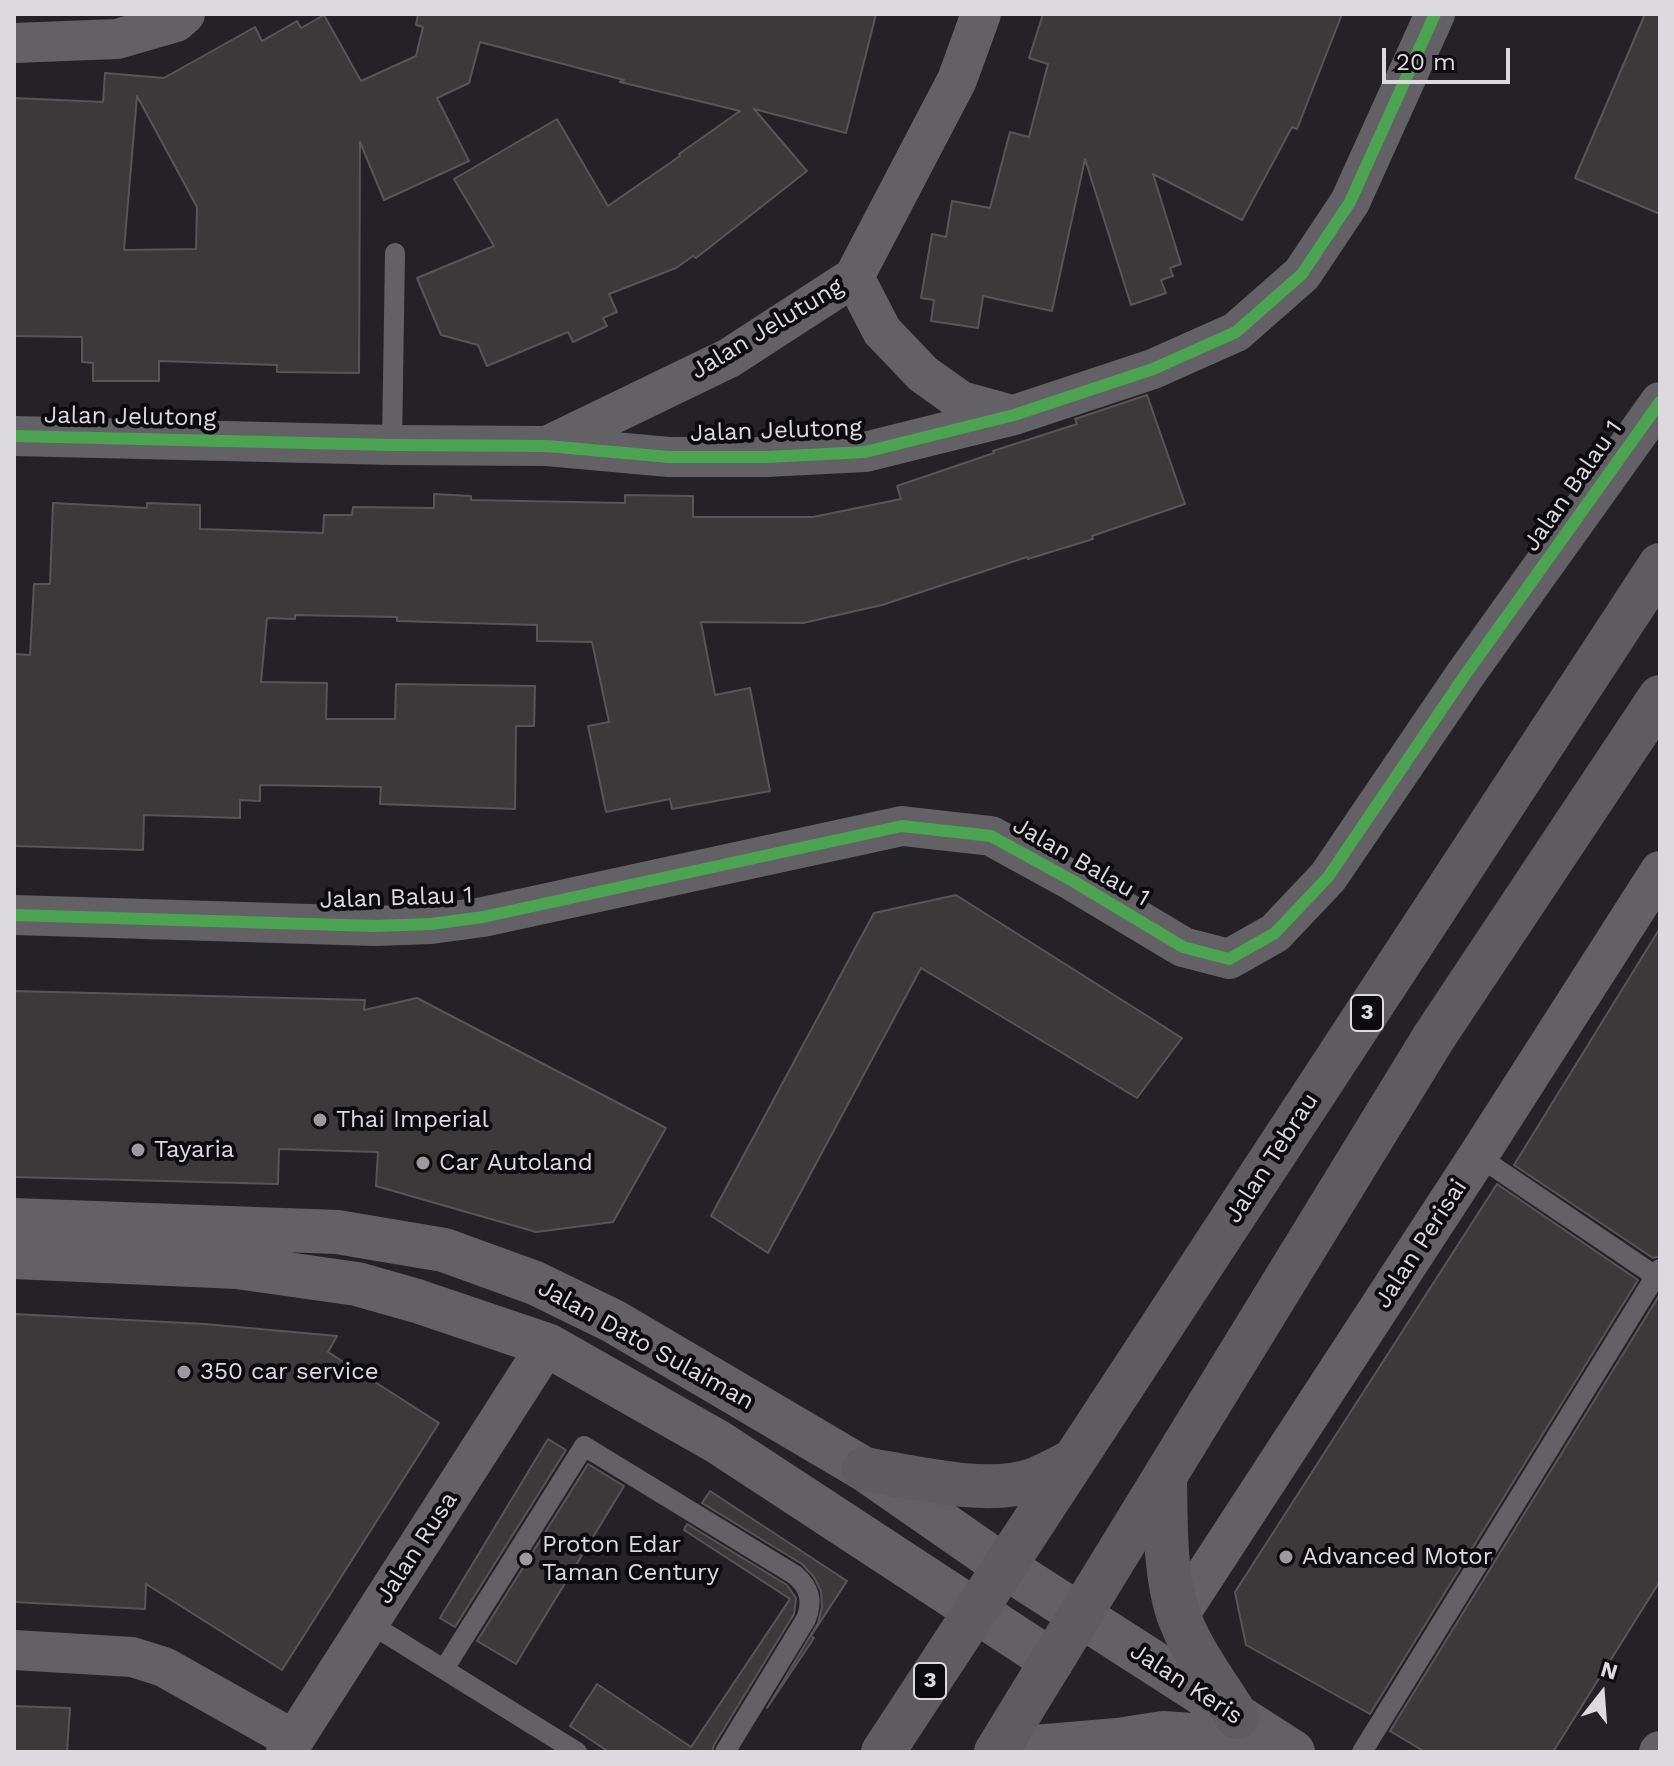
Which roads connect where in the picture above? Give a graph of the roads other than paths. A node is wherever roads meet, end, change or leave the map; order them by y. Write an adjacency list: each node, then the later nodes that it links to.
1 (185, 14): 4 (street)
2 (981, 14): 6 (street, Jalan Jelutung)
3 (1435, 14): 8 (street, Jalan Jelutong)
4 (14, 43)
5 (395, 253): 10 (lane)
6 (854, 277): 8 (street); 11 (street, Jalan Jelutung)
7 (1660, 402): 15 (street, Jalan Balau 1)
8 (1014, 415): 11 (street, Jalan Jelutong)
9 (14, 436): 10 (street, Jalan Jelutong)
10 (392, 445): 11 (street, Jalan Jelutong)
11 (547, 446)
12 (1660, 565): 21 (highway, Jalan Tebrau / 3)
13 (1660, 697): 23 (highway)
14 (1660, 871): 16 (street, Jalan Perisai)
15 (14, 915)
16 (1478, 1156): 19 (lane); 26 (street, Jalan Perisai)
17 (14, 1220): 22 (street, Jalan Dato Sulaiman)
18 (14, 1257): 20 (street, Jalan Dato Sulaiman)
19 (1659, 1275): 40 (lane)
20 (547, 1345): 25 (street, Jalan Dato Sulaiman); 28 (street, Jalan Rusa)
21 (1073, 1461): 22 (highway); 24 (highway, Jalan Tebrau / 3)
22 (864, 1469): 24 (street, Jalan Dato Sulaiman)
23 (1165, 1477): 26 (highway); 27 (highway)
24 (1005, 1567): 25 (highway, Jalan Tebrau / 3); 27 (street, Jalan Dato Sulaiman)
25 (976, 1609): 30 (street, Jalan Dato Sulaiman); 38 (highway, Jalan Tebrau / 3)
26 (1179, 1615): 32 (highway)
27 (1080, 1616): 30 (highway); 32 (street, Jalan Keris)
28 (369, 1623): 31 (lane); 33 (street, Jalan Rusa)
29 (14, 1650): 33 (street)
30 (1052, 1661): 35 (highway)
31 (444, 1669): 36 (lane); 37 (lane)
32 (1232, 1734): 34 (street, Jalan Keris); 39 (street, Jalan Keris)
33 (290, 1746)
34 (1115, 1746): 35 (street, Jalan Keris)
35 (997, 1751)
36 (577, 1752)
37 (725, 1752)
38 (883, 1752)
39 (1293, 1752)
40 (1362, 1752)

